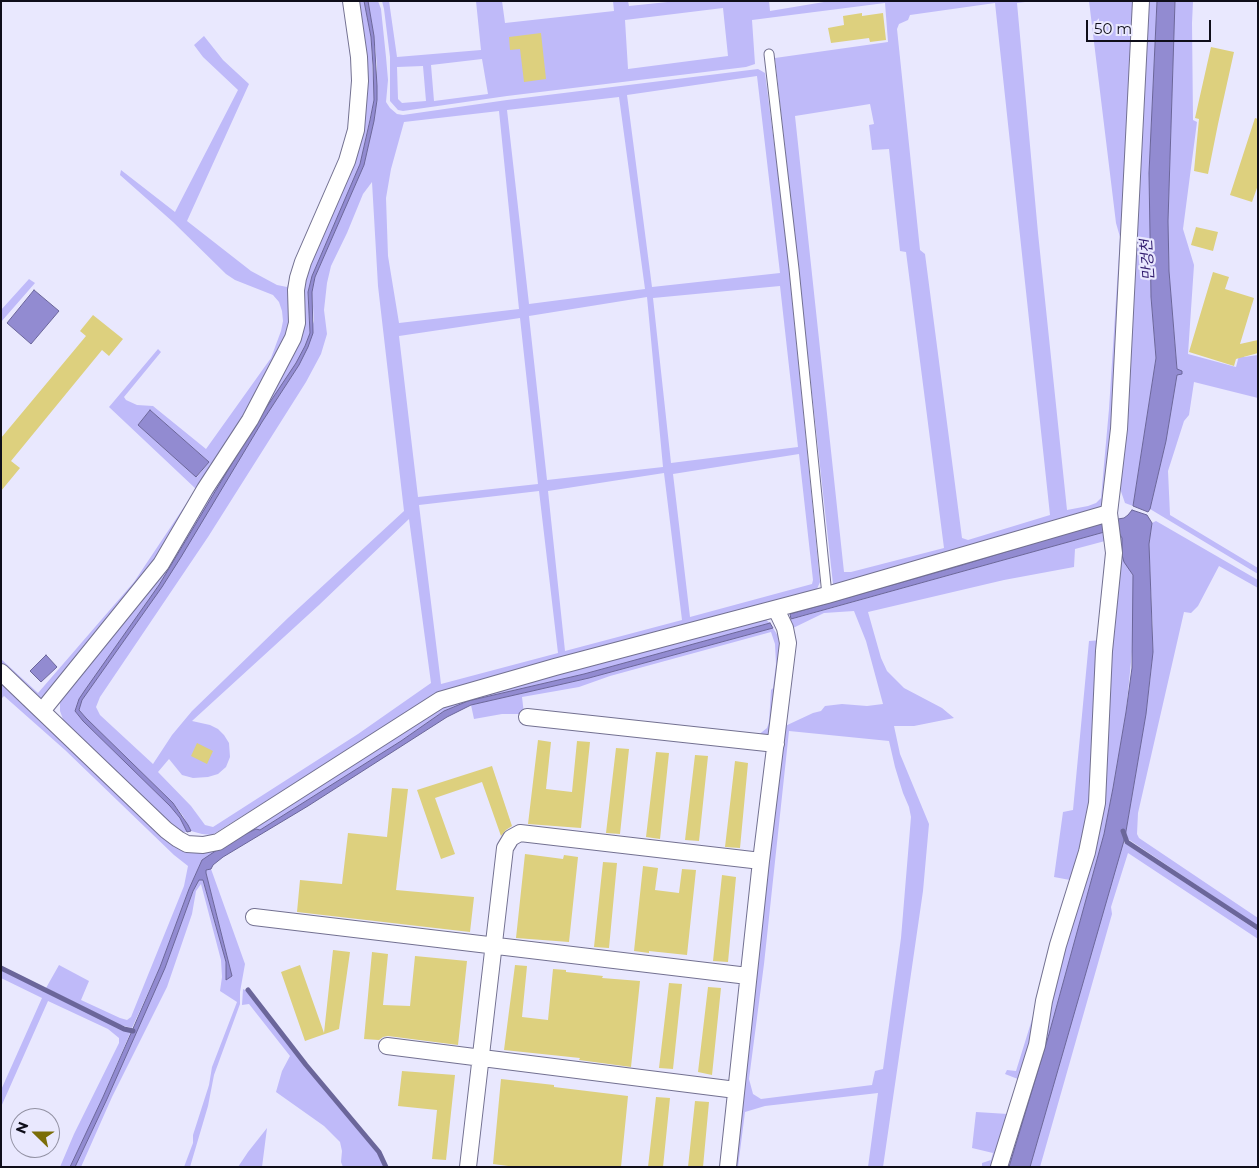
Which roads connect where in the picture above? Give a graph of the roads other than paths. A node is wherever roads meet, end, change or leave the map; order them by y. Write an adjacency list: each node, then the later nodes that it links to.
1 (351, 1): 8 (street)
2 (1141, 1): 4 (street)
3 (769, 54): 5 (lane)
4 (1109, 514): 5 (street); 20 (street)
5 (827, 595): 6 (street)
6 (776, 609): 8 (street); 10 (street)
7 (1, 672): 8 (street)
8 (42, 711)
9 (527, 716): 10 (street)
10 (776, 744): 11 (street)
11 (761, 861): 13 (street); 14 (street)
12 (254, 917): 13 (street)
13 (494, 946): 14 (street); 16 (street)
14 (748, 976): 17 (street)
15 (386, 1046): 16 (street)
16 (481, 1058): 17 (street); 18 (street)
17 (736, 1090): 19 (street)
18 (468, 1167)
19 (728, 1167)
20 (999, 1167)

